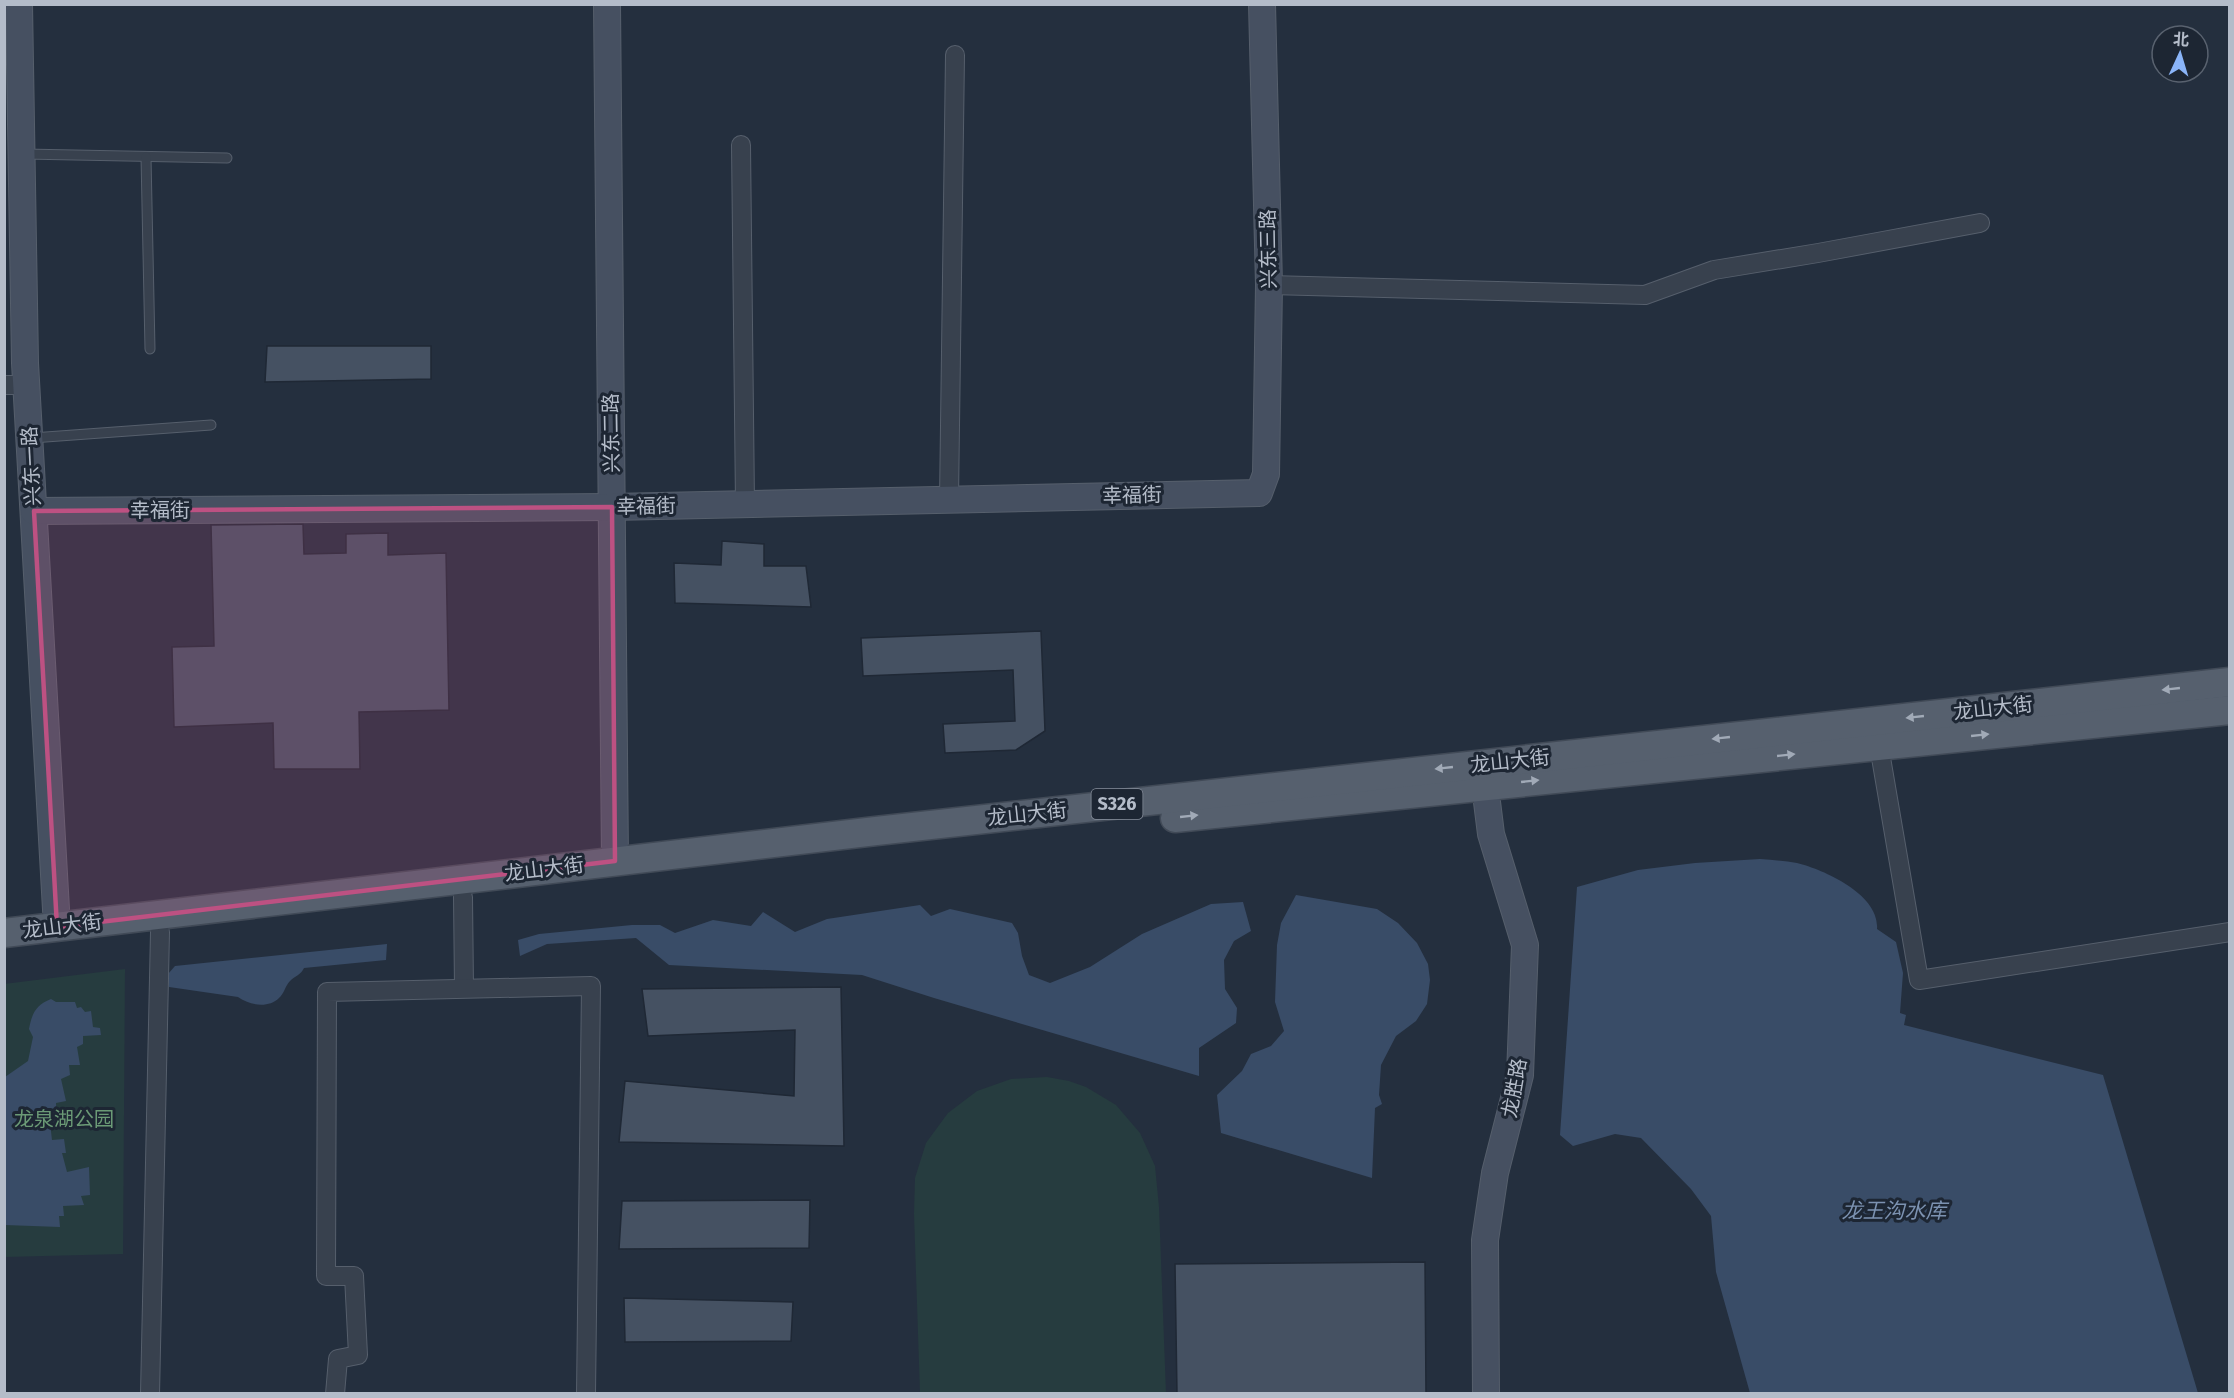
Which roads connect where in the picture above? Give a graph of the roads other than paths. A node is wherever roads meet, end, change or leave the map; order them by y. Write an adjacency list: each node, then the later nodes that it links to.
1 (19, 4): 6 (street, 兴东一路)
2 (607, 4): 18 (street, 兴东二路)
3 (1262, 4): 10 (street, 兴东三路)
4 (955, 55): 16 (street)
5 (741, 146): 17 (street)
6 (21, 154): 7 (lane); 12 (street, 兴东一路)
7 (146, 157): 8 (lane); 11 (lane)
8 (227, 158)
9 (1980, 223): 10 (street)
10 (1269, 285): 15 (street, 兴东三路)
11 (150, 349)
12 (15, 385): 14 (street, 兴东一路)
13 (211, 425): 14 (lane)
14 (29, 438): 19 (street, 兴东一路)
15 (1259, 493): 16 (street, 幸福街)
16 (949, 500): 17 (street, 幸福街)
17 (745, 504): 18 (street, 幸福街)
18 (612, 507): 19 (street, 幸福街); 24 (street, 兴东二路)
19 (33, 511): 26 (street, 兴东一路)
20 (2229, 682): 24 (main road, 龙山大街 / S326, one-way to 24)
21 (2229, 710): 22 (main road, 龙山大街 / S326, one-way to 21)
22 (1879, 746): 23 (main road, 龙山大街 / S326, one-way to 22); 28 (street)
23 (1485, 786): 25 (main road, 龙山大街 / S326, one-way to 23); 35 (street, 龙胜路)
24 (615, 861): 26 (main road, 龙山大街 / S326)
25 (463, 897): 27 (main road, 龙山大街 / S326); 31 (street)
26 (57, 927): 29 (main road, 龙山大街 / S326)
27 (160, 932): 30 (main road, 龙山大街 / S326); 32 (street)
28 (2229, 932)
29 (4, 933)
30 (4, 951)
31 (464, 988): 33 (street); 34 (street)
32 (150, 1394)
33 (335, 1394)
34 (586, 1394)
35 (1486, 1394)

